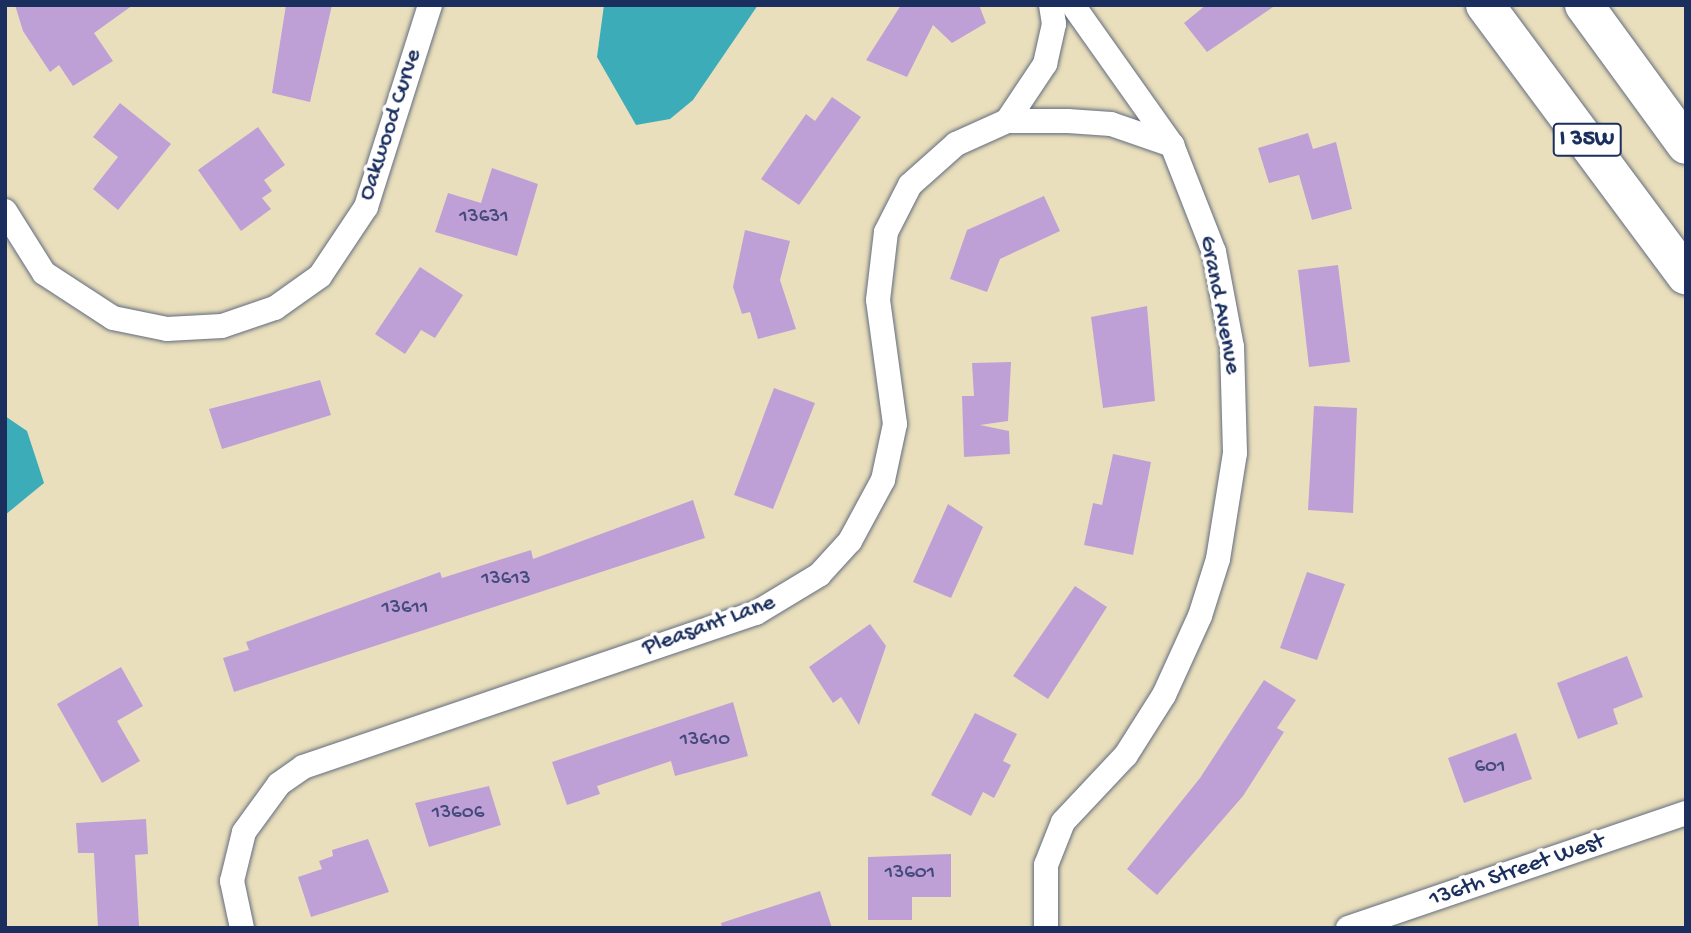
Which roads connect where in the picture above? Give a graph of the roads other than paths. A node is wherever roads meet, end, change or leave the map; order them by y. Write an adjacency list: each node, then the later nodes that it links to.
1 (430, 5): 9 (street, Oakwood Curve)
2 (1051, 5): 6 (street)
3 (1073, 5): 7 (street, Grand Avenue)
4 (1485, 5): 10 (highway, I 35W)
5 (1584, 5): 8 (highway)
6 (1007, 121): 7 (street, Pleasant Lane); 13 (street, Pleasant Lane)
7 (1172, 145): 14 (street, Grand Avenue)
8 (1686, 145)
9 (5, 211)
10 (1686, 276)
11 (1686, 813): 12 (street, 136th Street West)
12 (1390, 922): 15 (street, 136th Street West)
13 (242, 928)
14 (1046, 928)
15 (1348, 928)

